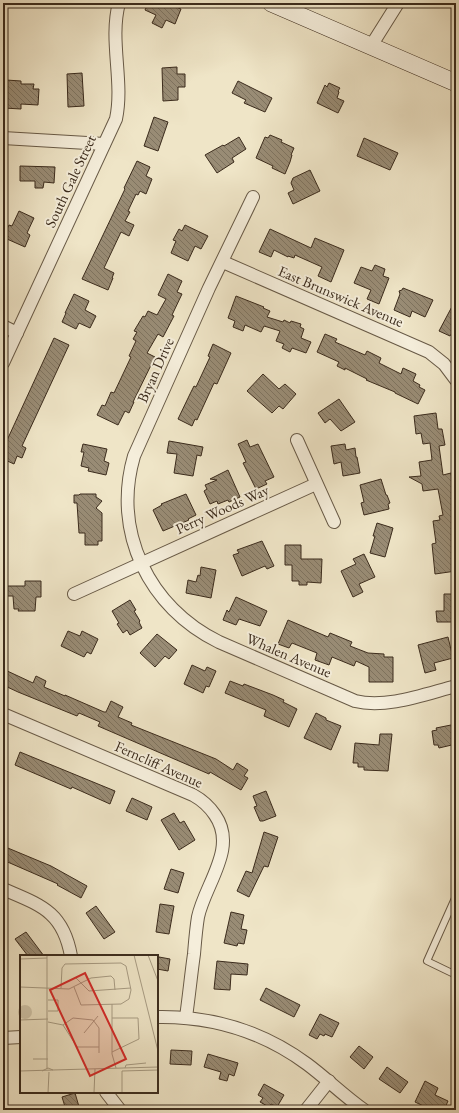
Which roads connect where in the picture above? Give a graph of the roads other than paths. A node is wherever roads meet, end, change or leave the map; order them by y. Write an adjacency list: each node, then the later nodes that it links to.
1 (119, 3): 7 (street, South Gale Street)
2 (271, 3): 4 (main road)
3 (398, 3): 4 (street)
4 (371, 46): 5 (main road)
5 (456, 83)
6 (3, 138): 7 (street)
7 (104, 144): 11 (street, South Gale Street)
8 (252, 197): 9 (street, Bryan Drive)
9 (223, 262): 13 (street, East Brunswick Avenue); 17 (street, Bryan Drive)
10 (3, 326): 11 (street)
11 (17, 333): 12 (street, South Gale Street)
12 (3, 363)
13 (456, 380)
14 (297, 440): 15 (street)
15 (316, 484): 16 (street); 17 (street, Perry Woods Way)
16 (334, 522)
17 (142, 563): 18 (street, Perry Woods Way); 19 (street, Whalen Avenue)
18 (74, 594)
19 (456, 686)
20 (3, 714): 26 (street, Ferncliff Avenue)
21 (3, 889): 23 (street)
22 (456, 896): 24 (lane)
23 (71, 955)
24 (456, 975)
25 (158, 1016): 26 (street)
26 (186, 1017): 29 (street)
27 (20, 1036): 28 (street)
28 (3, 1038)
29 (328, 1082): 32 (street); 33 (street)
30 (107, 1093): 31 (street)
31 (120, 1110)
32 (306, 1110)
33 (364, 1110)

